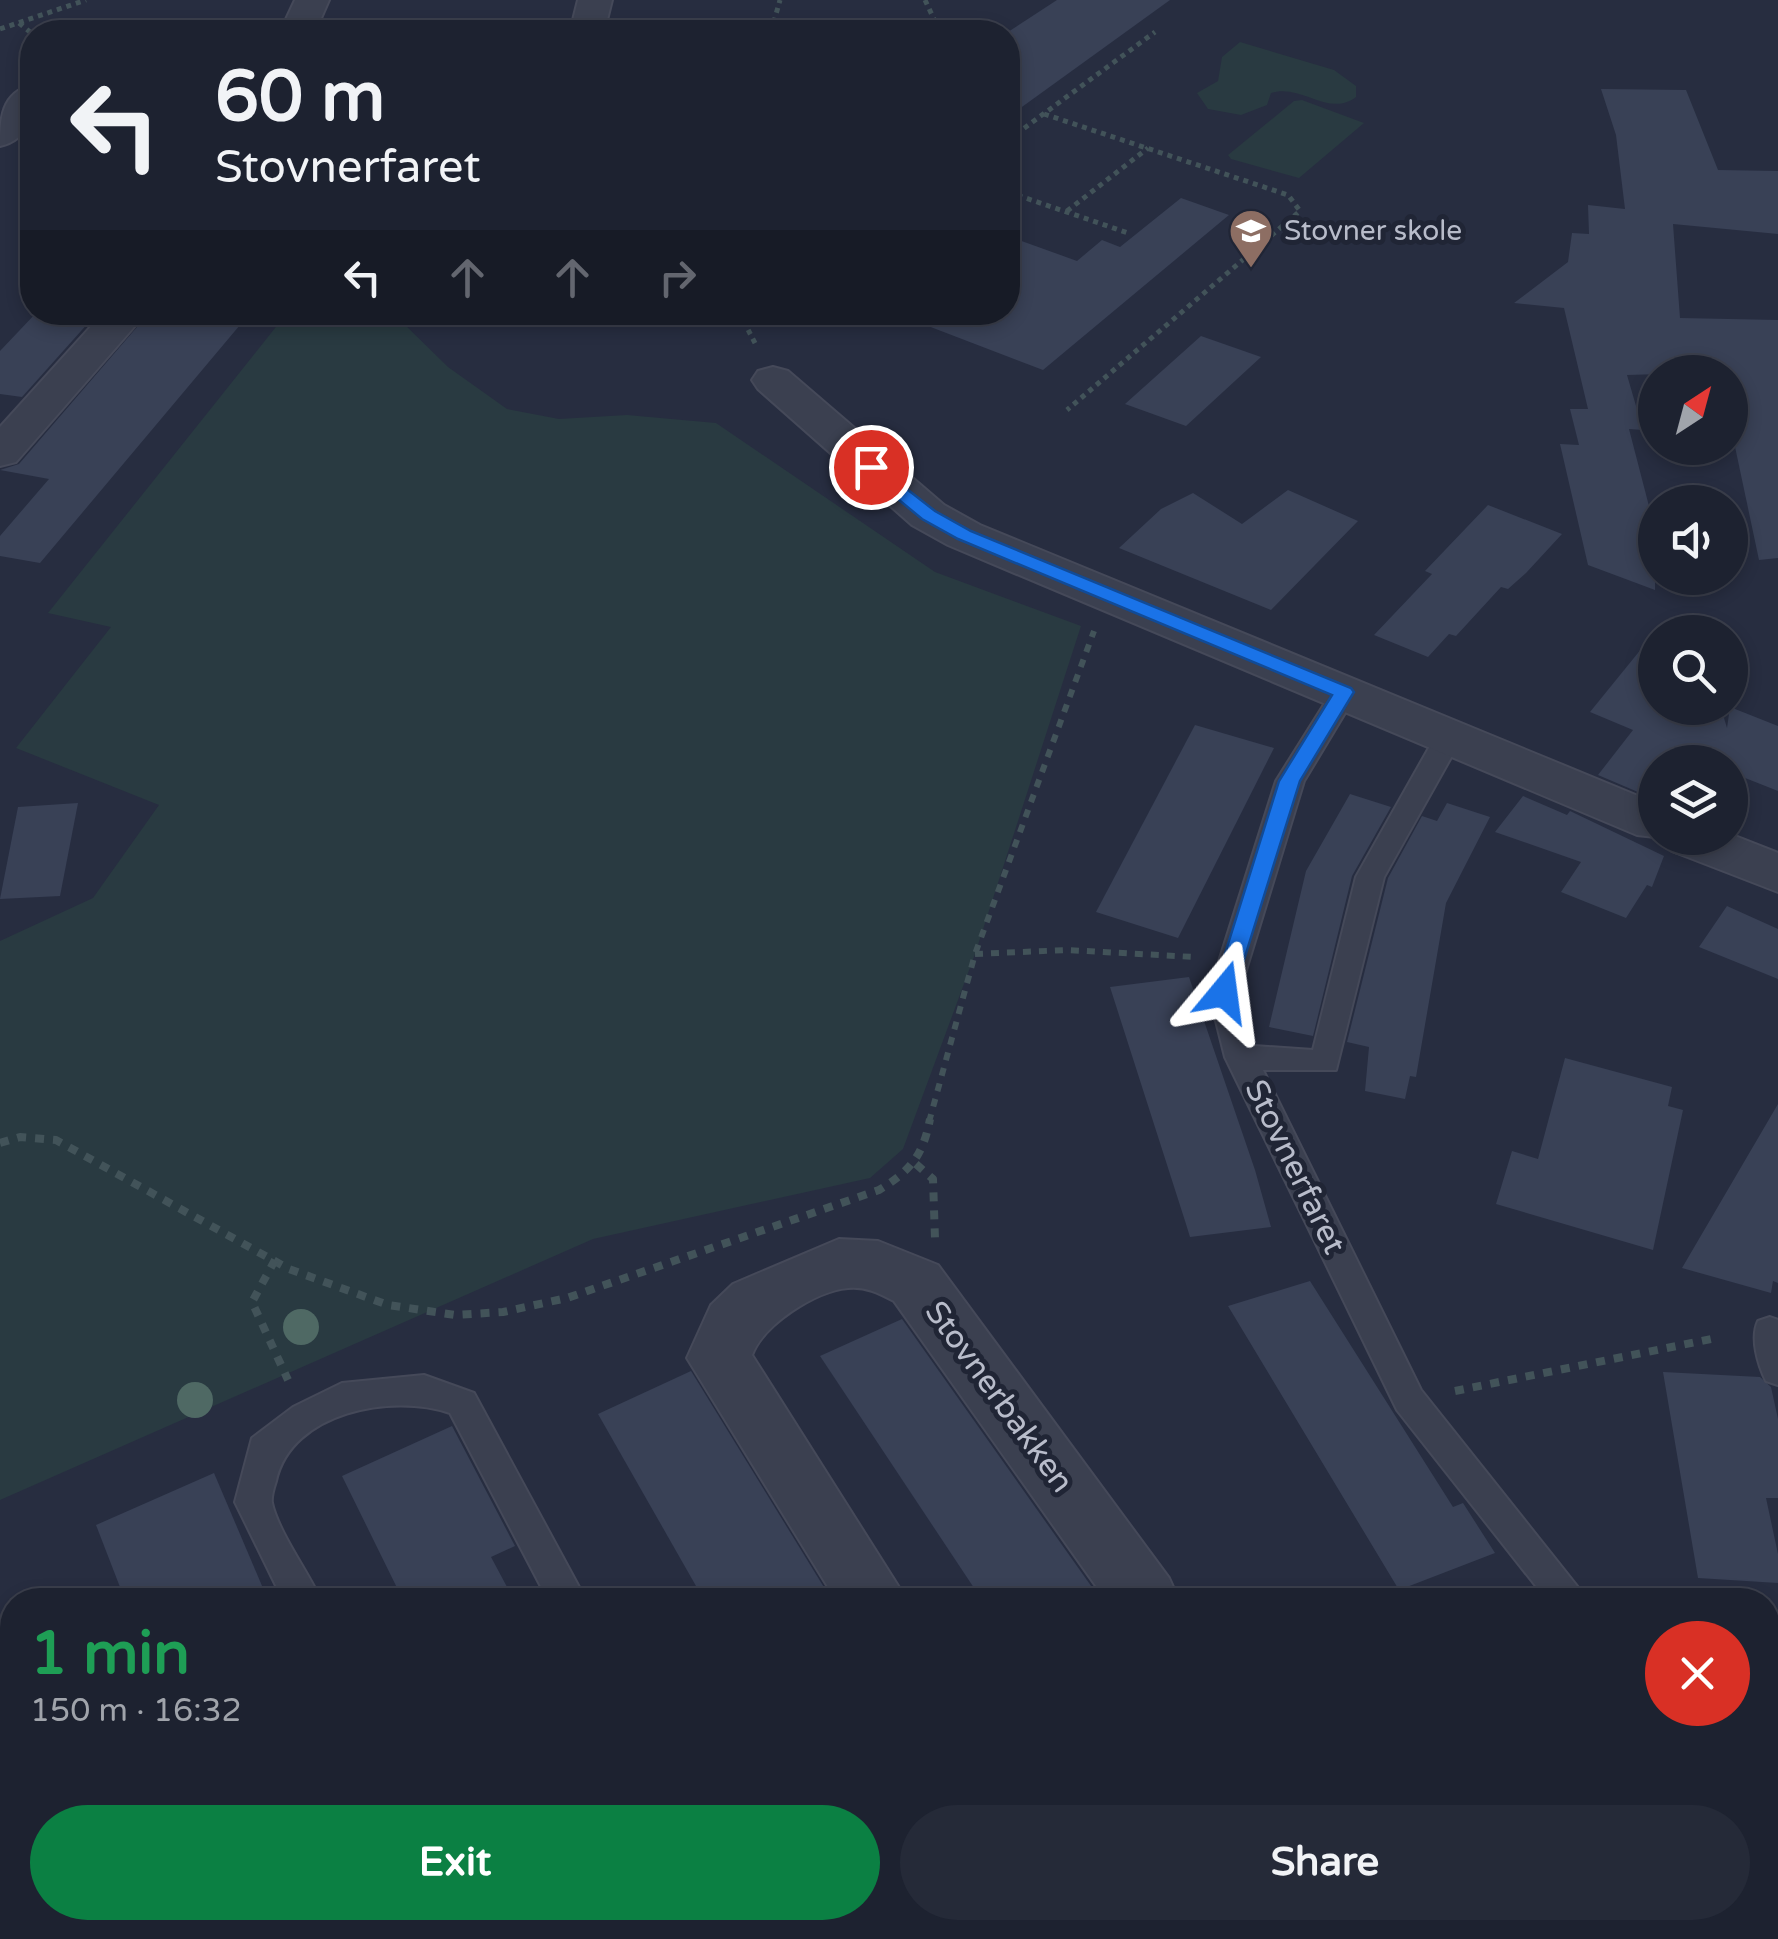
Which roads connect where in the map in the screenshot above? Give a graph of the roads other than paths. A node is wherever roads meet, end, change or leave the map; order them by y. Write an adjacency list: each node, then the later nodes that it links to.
1 (20, 99): 2 (street)
2 (0, 135)
3 (115, 325): 5 (street)
4 (773, 380): 6 (street)
5 (0, 454)
6 (1344, 692): 7 (street); 11 (lane, Stovnerfaret)
7 (1449, 736): 8 (street); 11 (lane)
8 (1638, 815)
9 (1732, 855): 10 (street)
10 (1778, 874)
11 (1241, 1058): 18 (lane, Stovnerfaret)
12 (1770, 1331): 13 (lane)
13 (1778, 1371)
14 (296, 1588): 15 (lane)
15 (561, 1588)
16 (865, 1588): 17 (street, Stovnerbakken)
17 (1135, 1588)
18 (1559, 1588)

